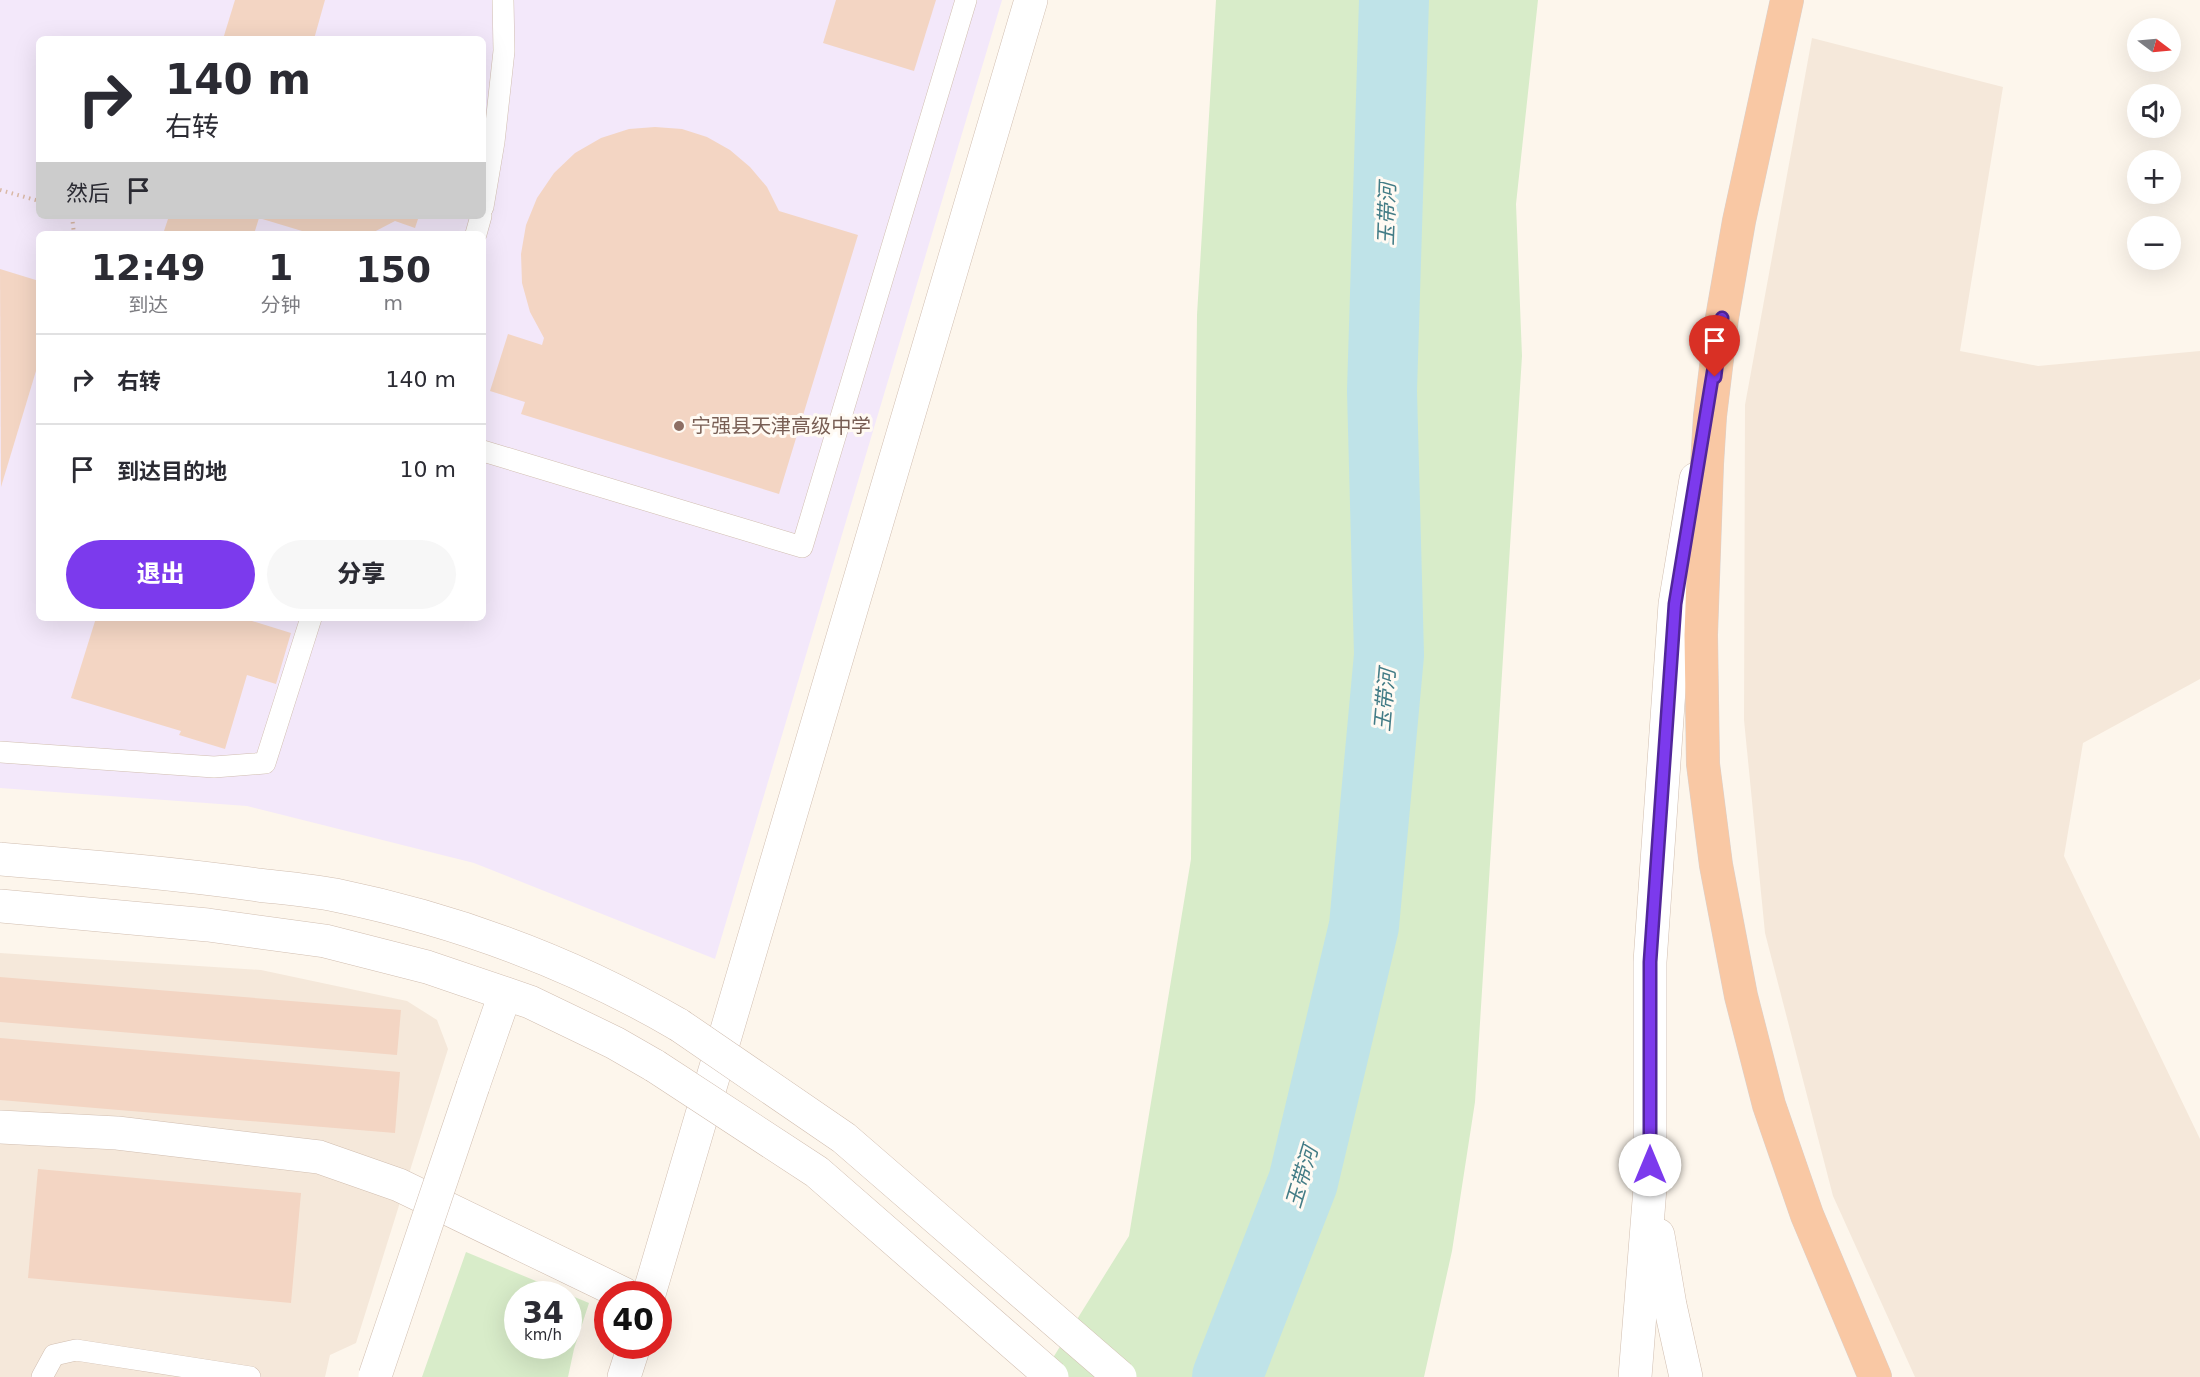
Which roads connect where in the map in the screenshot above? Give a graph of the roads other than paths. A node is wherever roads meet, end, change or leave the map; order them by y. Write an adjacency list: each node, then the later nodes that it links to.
1 (503, 0): 5 (lane)
2 (966, 0): 7 (lane)
3 (1031, 0): 16 (street)
4 (1787, 0): 6 (highway)
5 (486, 189)
6 (1722, 318): 14 (street); 26 (highway)
7 (486, 452)
8 (310, 621): 9 (lane)
9 (0, 752)
10 (0, 859): 23 (street, bridge)
11 (0, 906): 12 (street)
12 (505, 994): 19 (street, bridge); 22 (street, bridge)
13 (0, 1127): 15 (street)
14 (1650, 1188): 24 (street); 25 (street)
15 (597, 1281)
16 (653, 1281)
17 (630, 1359): 21 (street)
18 (243, 1376): 20 (lane)
19 (374, 1376)
20 (42, 1377)
21 (624, 1377)
22 (1052, 1377)
23 (1120, 1377)
24 (1635, 1377)
25 (1686, 1377)
26 (1875, 1377)

